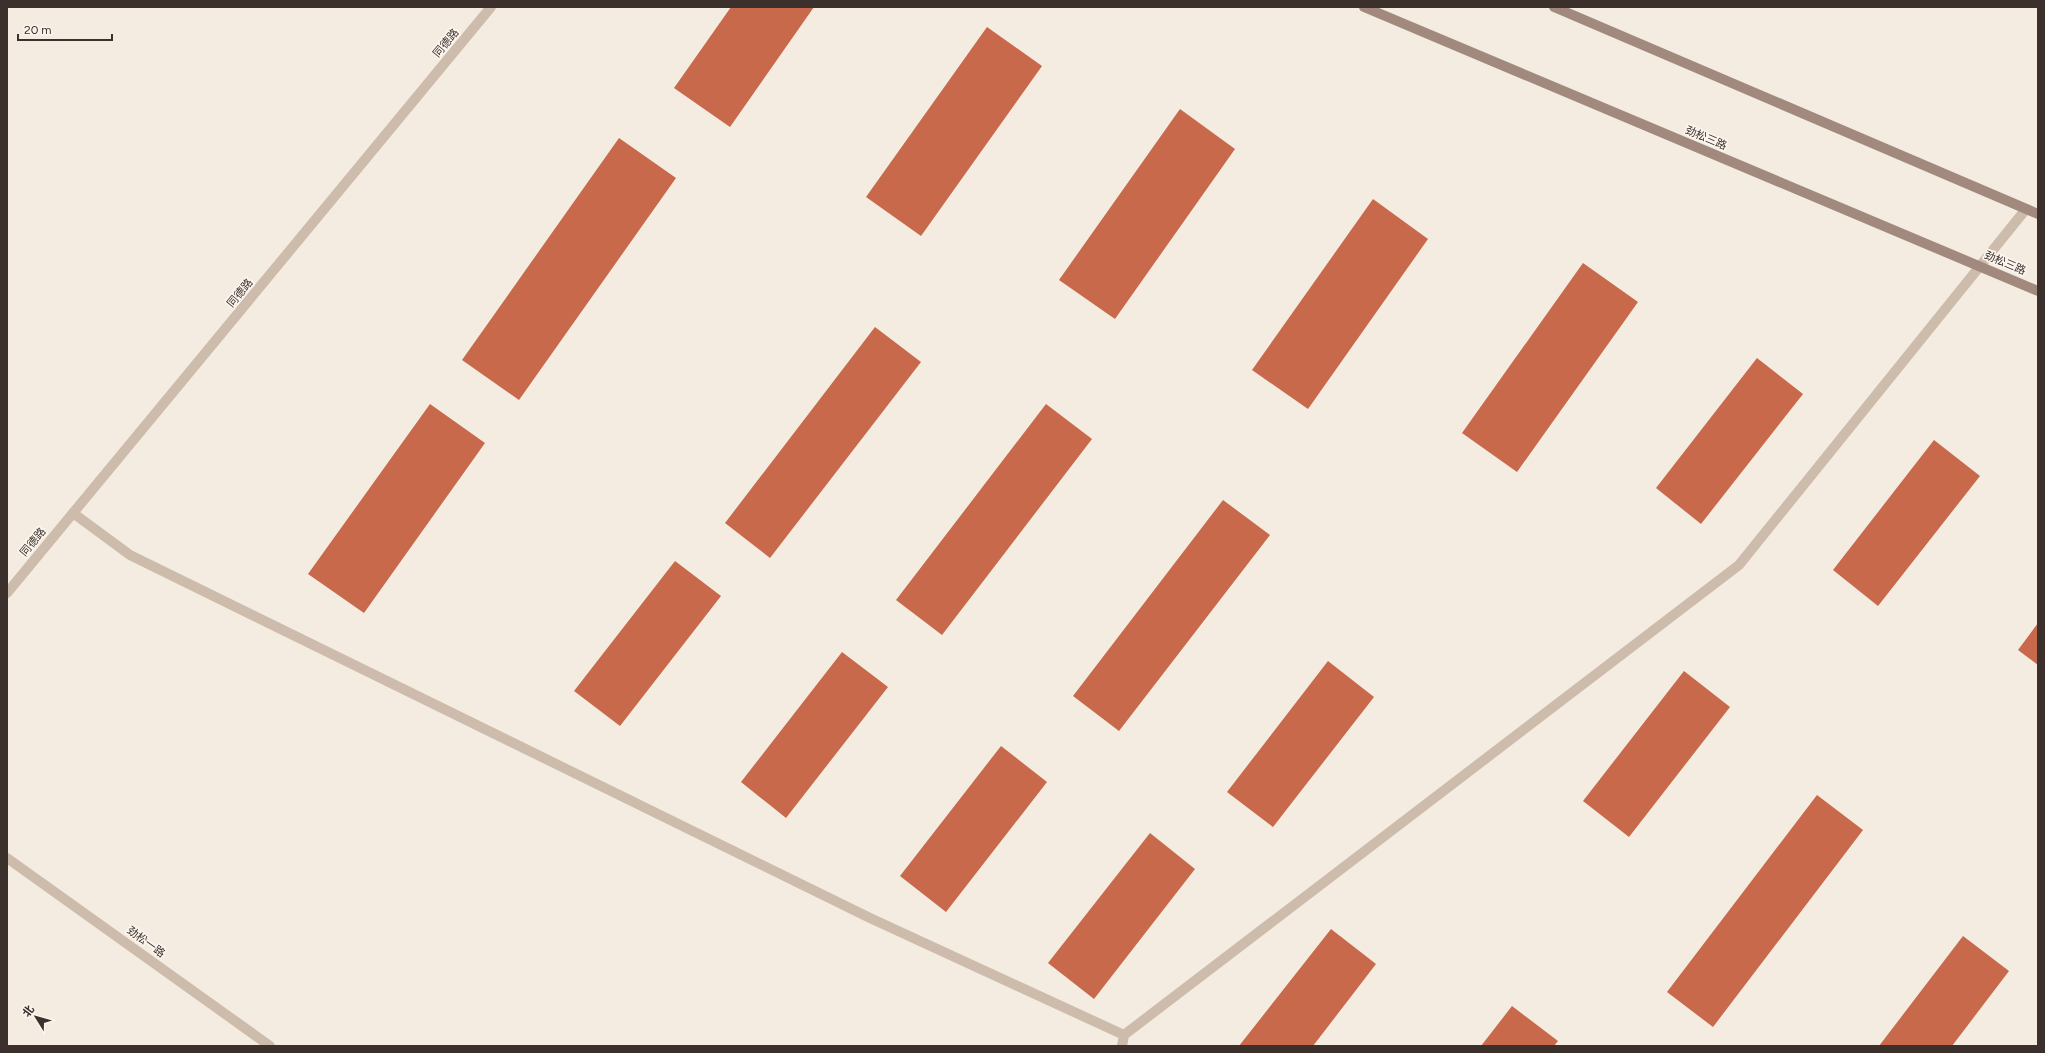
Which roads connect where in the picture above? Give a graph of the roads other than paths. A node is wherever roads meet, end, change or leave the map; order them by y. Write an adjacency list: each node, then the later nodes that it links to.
1 (491, 7): 8 (street, 同德路)
2 (1364, 7): 6 (main road, 劲松三路)
3 (1554, 7): 4 (main road)
4 (2026, 209): 5 (main road); 6 (street)
5 (2038, 214)
6 (1981, 266): 7 (main road, 劲松三路); 11 (street)
7 (2038, 291)
8 (74, 513): 9 (street, 同德路); 11 (street)
9 (7, 593)
10 (7, 858): 12 (street, 劲松一路)
11 (1124, 1035): 13 (street)
12 (270, 1046)
13 (1122, 1046)

